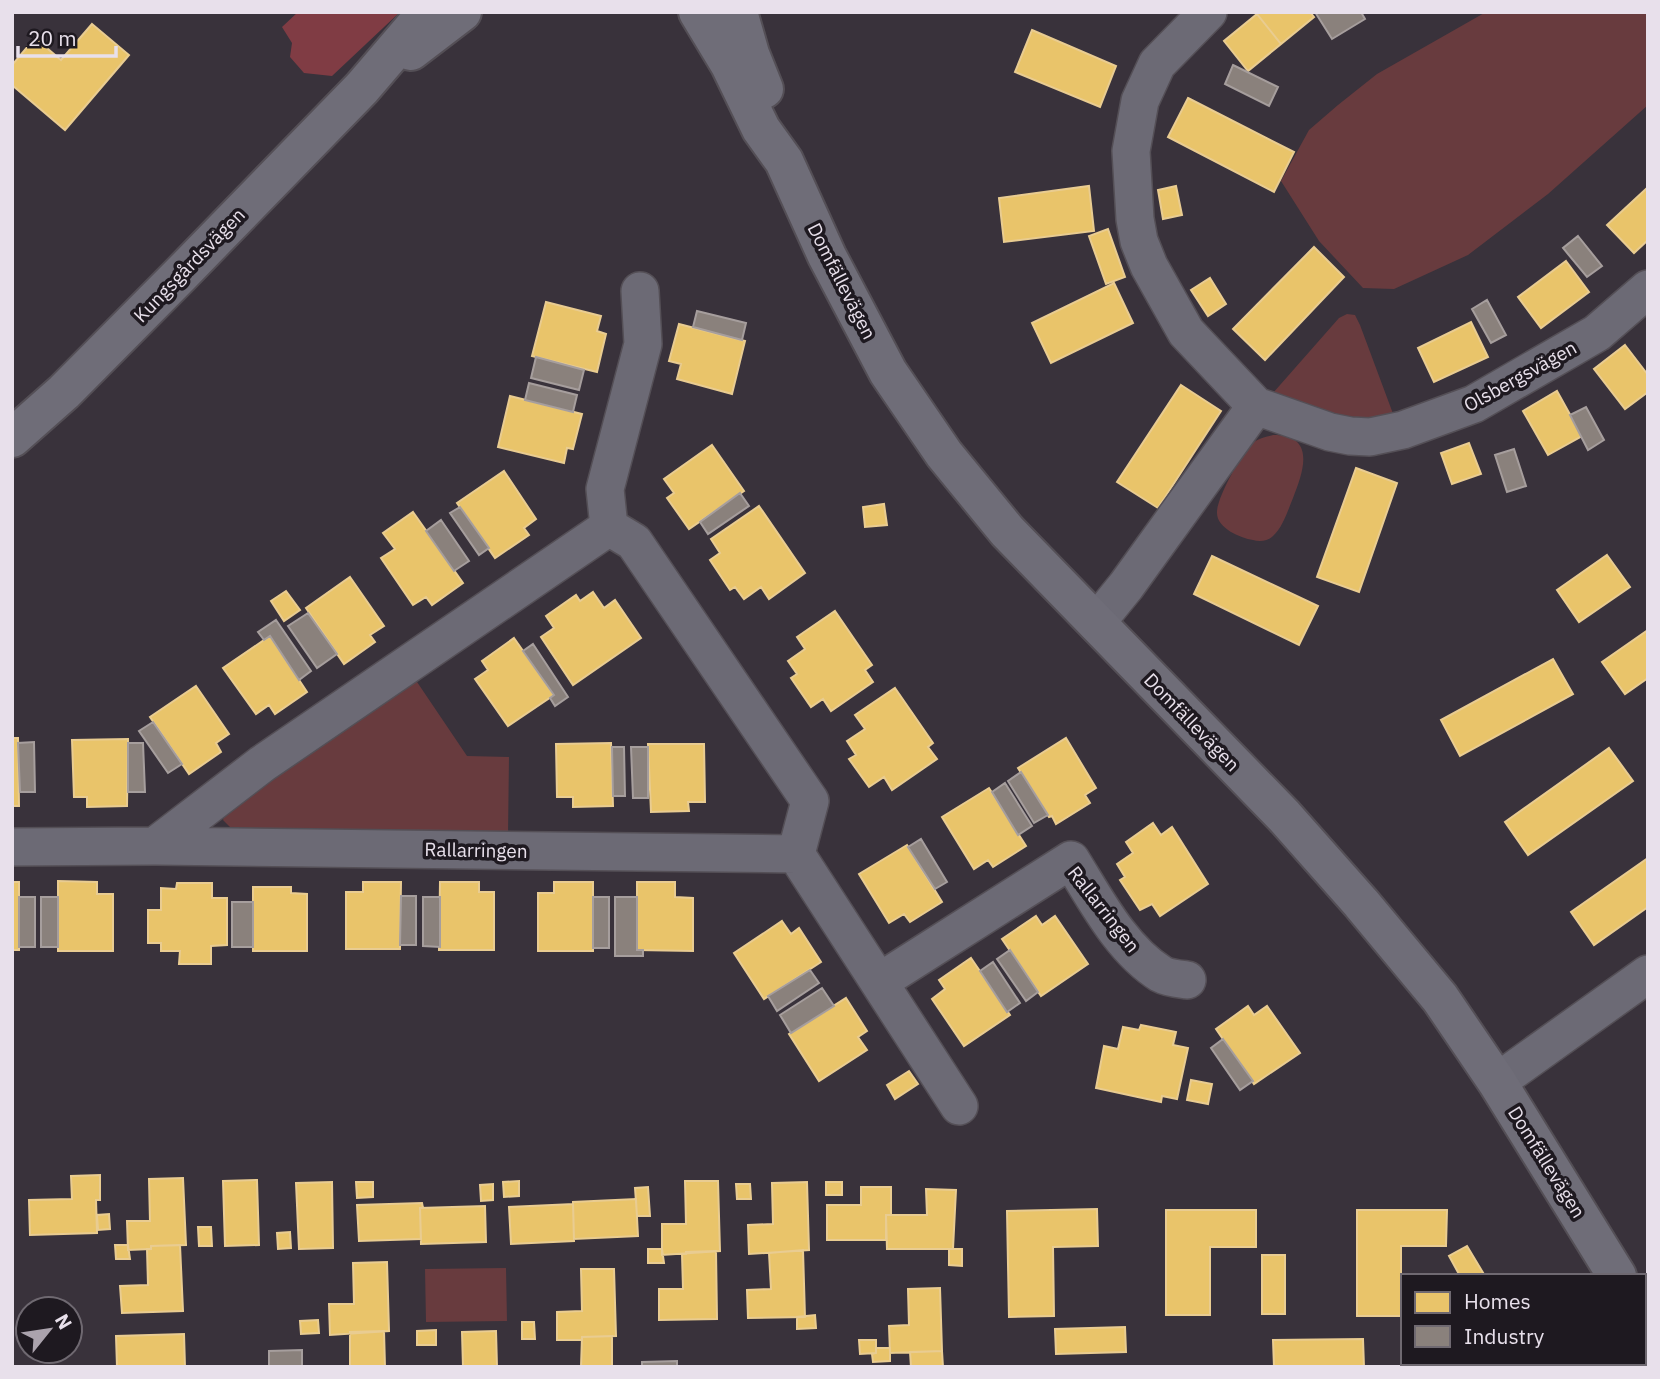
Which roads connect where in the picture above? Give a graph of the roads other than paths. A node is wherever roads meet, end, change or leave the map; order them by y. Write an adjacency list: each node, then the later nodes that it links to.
1 (427, 12): 6 (street, Kungsgårdsvägen)
2 (462, 12): 6 (street, Kungsgårdsvägen)
3 (698, 12): 7 (street, Domfällevägen)
4 (738, 12): 7 (street, Domfällevägen)
5 (1208, 12): 10 (street, Olsbergsvägen)
6 (362, 88): 11 (street, Kungsgårdsvägen)
7 (784, 161): 13 (street, Domfällevägen)
8 (1648, 289): 10 (street, Olsbergsvägen)
9 (640, 290): 12 (street)
10 (1256, 406): 13 (street)
11 (12, 438)
12 (608, 527): 14 (street); 16 (street)
13 (1096, 623): 20 (street, Domfällevägen)
14 (155, 846): 15 (street, Rallarringen); 16 (street, Rallarringen)
15 (12, 847)
16 (796, 854): 19 (street)
17 (1648, 974): 20 (street)
18 (1187, 980): 19 (street, Rallarringen)
19 (879, 982): 21 (street)
20 (1497, 1082): 22 (street, Domfällevägen)
21 (959, 1106)
22 (1616, 1274)

